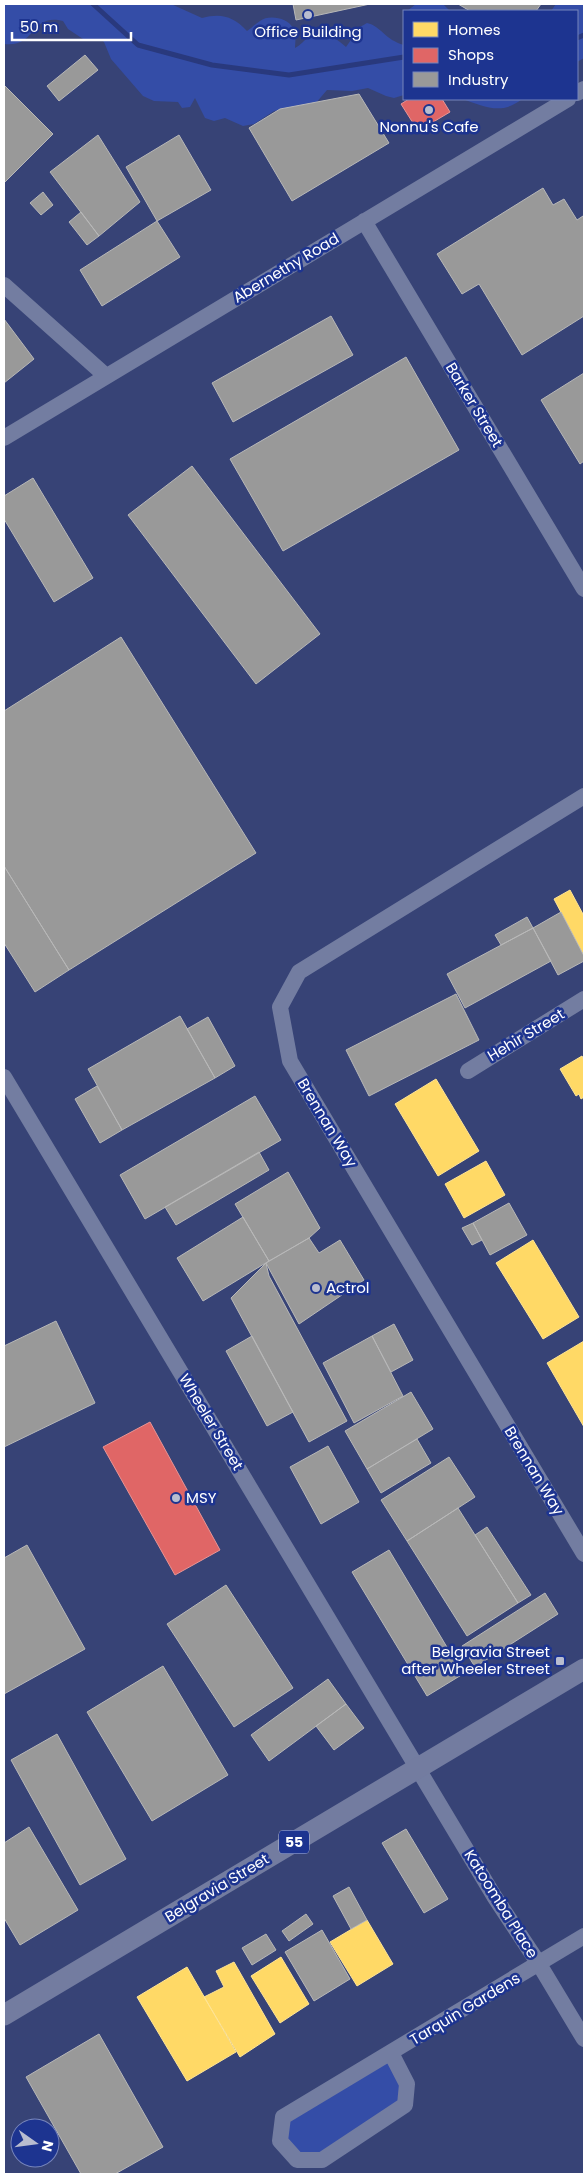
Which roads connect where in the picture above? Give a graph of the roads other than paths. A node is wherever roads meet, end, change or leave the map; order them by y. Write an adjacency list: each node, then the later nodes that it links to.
1 (566, 100): 2 (street, Abernethy Road)
2 (364, 221): 4 (street, Abernethy Road); 6 (street, Barker Street)
3 (4, 285): 4 (street)
4 (106, 376): 5 (street, Abernethy Road)
5 (4, 438)
6 (584, 588)
7 (584, 796): 11 (street, Brennan Way)
8 (584, 999): 9 (street, Hehir Street)
9 (468, 1071)
10 (4, 1077): 13 (street, Wheeler Street)
11 (584, 1554)
12 (584, 1669): 13 (main road, Belgravia Street / 55)
13 (418, 1768): 15 (street, Katoomba Place); 16 (main road, Belgravia Street / 55)
14 (584, 1936): 15 (street, Tarquin Gardens)
15 (539, 1964): 17 (street, Katoomba Place); 18 (street, Tarquin Gardens)
16 (4, 2015)
17 (584, 2039)
18 (391, 2053): 18 (street, Tarquin Gardens)

